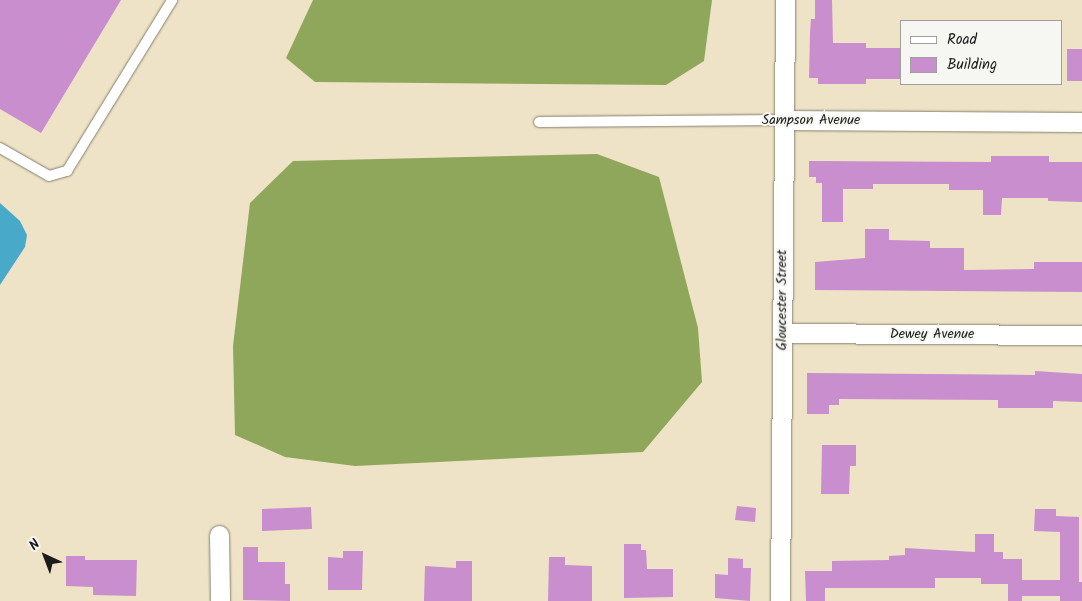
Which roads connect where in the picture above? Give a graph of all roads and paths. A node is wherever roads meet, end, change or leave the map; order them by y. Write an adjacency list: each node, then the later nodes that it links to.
1 (172, 0): 6 (lane)
2 (785, 0): 3 (street, Gloucester Street)
3 (782, 120): 4 (lane, Sampson Avenue); 5 (street, Sampson Avenue); 7 (street, Gloucester Street)
4 (539, 122)
5 (1082, 122)
6 (0, 148)
7 (782, 333): 8 (street, Dewey Avenue); 11 (street, Gloucester Street)
8 (1082, 335)
9 (219, 535): 10 (street)
10 (220, 601)
11 (780, 601)

